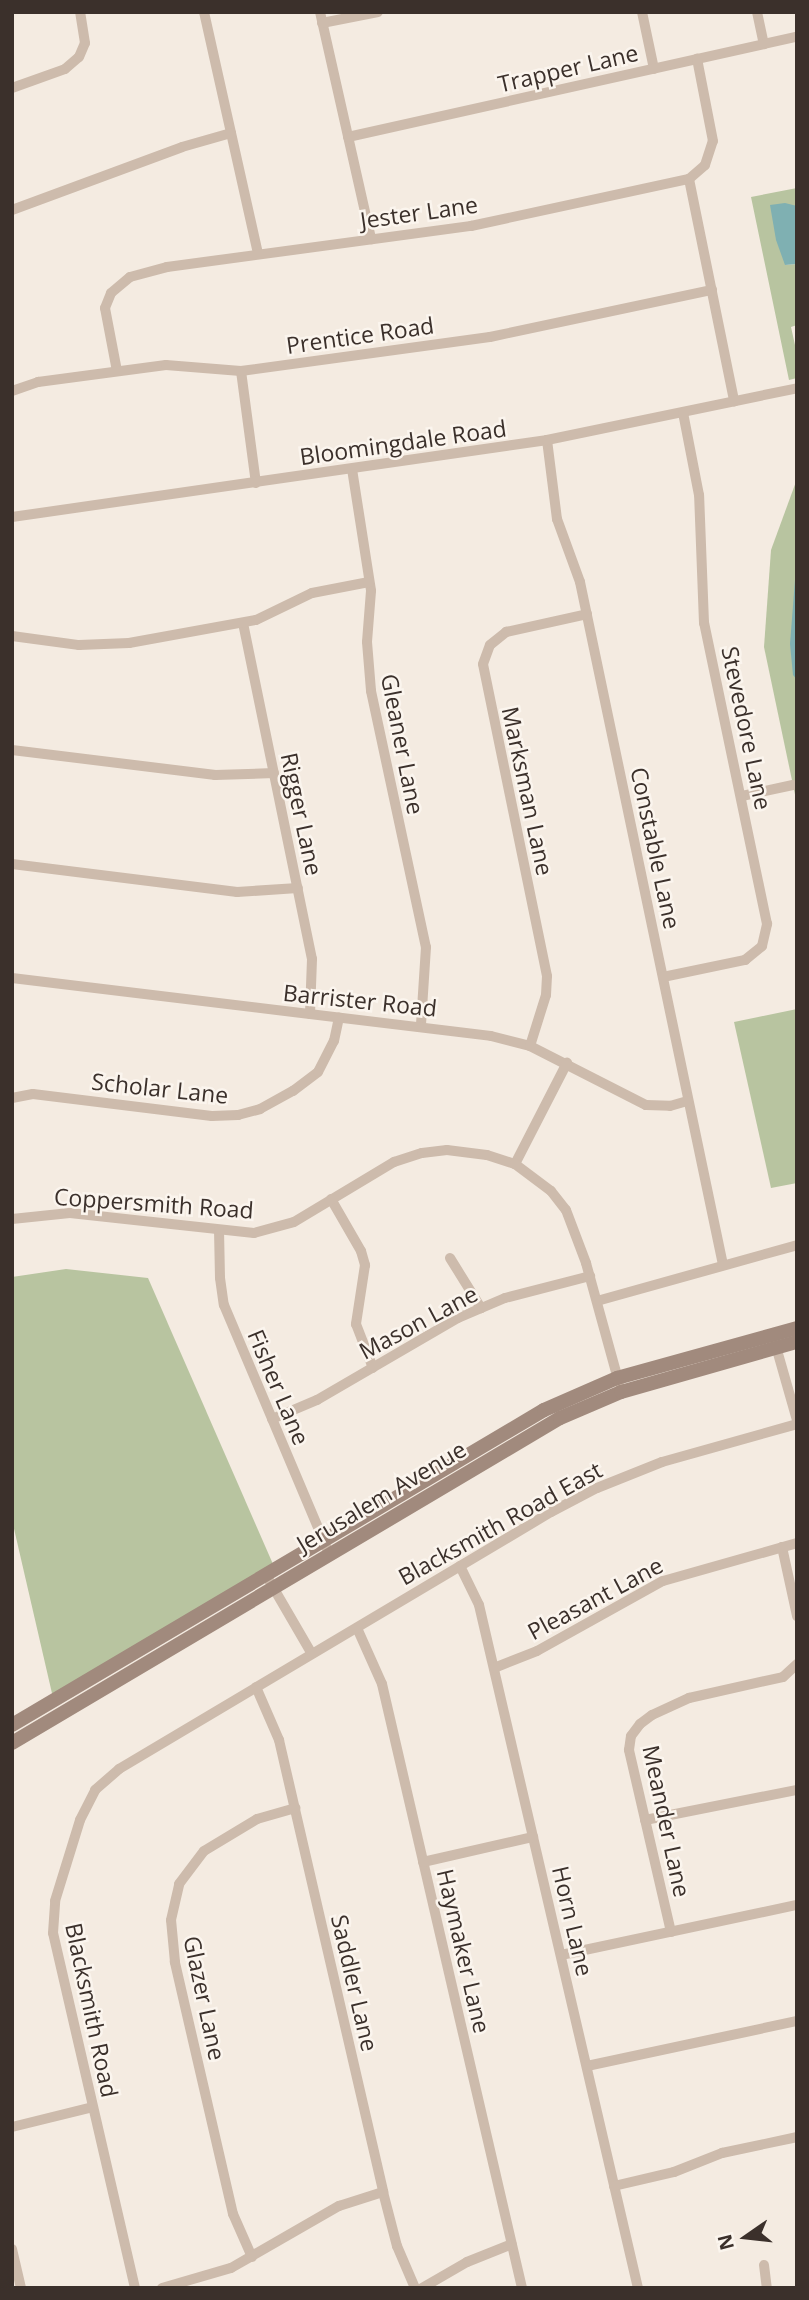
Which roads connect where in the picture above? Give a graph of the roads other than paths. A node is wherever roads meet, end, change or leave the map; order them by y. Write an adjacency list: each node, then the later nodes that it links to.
1 (80, 12): 11 (street)
2 (204, 12): 12 (street)
3 (379, 12): 6 (street)
4 (642, 12): 10 (street)
5 (757, 12): 8 (street)
6 (321, 18): 13 (street)
7 (797, 37): 8 (street, Trapper Lane)
8 (764, 44): 9 (street, Trapper Lane)
9 (697, 59): 10 (street, Trapper Lane); 14 (street)
10 (654, 69): 13 (street, Trapper Lane)
11 (12, 88)
12 (231, 132): 15 (street); 17 (street)
13 (348, 137): 16 (street)
14 (688, 179): 16 (street, Jester Lane); 18 (street)
15 (12, 210)
16 (371, 239): 17 (street, Jester Lane)
17 (258, 254): 19 (street, Jester Lane)
18 (712, 290): 20 (street, Prentice Road); 23 (street)
19 (117, 371): 20 (street, Prentice Road); 22 (street, Prentice Road)
20 (241, 371): 27 (street)
21 (797, 388): 23 (street, Bloomingdale Road)
22 (12, 391)
23 (734, 401): 24 (street, Bloomingdale Road)
24 (683, 413): 25 (street, Bloomingdale Road); 36 (street, Stevedore Lane)
25 (547, 440): 26 (street, Bloomingdale Road); 30 (street, Constable Lane)
26 (352, 469): 27 (street, Bloomingdale Road); 29 (street, Gleaner Lane)
27 (256, 483): 28 (street, Bloomingdale Road)
28 (12, 517)
29 (369, 582): 31 (street); 43 (street, Gleaner Lane)
30 (587, 614): 39 (street, Constable Lane); 44 (street, Marksman Lane)
31 (243, 623): 32 (street); 34 (street, Rigger Lane)
32 (12, 636)
33 (12, 750): 34 (street)
34 (274, 773): 38 (street, Rigger Lane)
35 (793, 785): 36 (street)
36 (742, 796): 39 (street, Stevedore Lane)
37 (12, 864): 38 (street)
38 (298, 888): 41 (street, Rigger Lane)
39 (663, 977): 47 (street, Constable Lane)
40 (12, 978): 41 (street, Barrister Road)
41 (310, 1014): 42 (street, Barrister Road)
42 (339, 1018): 43 (street, Barrister Road); 46 (street, Scholar Lane)
43 (421, 1026): 44 (street, Barrister Road)
44 (530, 1046): 45 (street, Barrister Road)
45 (567, 1063): 47 (street, Barrister Road); 48 (street)
46 (12, 1098)
47 (687, 1101): 54 (street, Constable Lane)
48 (515, 1164): 49 (street, Coppersmith Road); 55 (street, Coppersmith Road)
49 (331, 1199): 51 (street, Coppersmith Road); 61 (street)
50 (12, 1219): 51 (street, Coppersmith Road)
51 (219, 1230): 63 (street, Fisher Lane)
52 (797, 1245): 54 (street)
53 (450, 1258): 57 (street)
54 (723, 1265): 56 (street)
55 (590, 1276): 56 (street, Coppersmith Road); 57 (street, Mason Lane)
56 (597, 1301): 62 (street, Coppersmith Road)
57 (481, 1308): 61 (street, Mason Lane)
58 (797, 1328): 59 (main road, Jerusalem Avenue)
59 (774, 1341): 60 (main road, Jerusalem Avenue); 62 (main road, Jerusalem Avenue); 64 (street)
60 (797, 1342)
61 (373, 1368): 63 (street, Mason Lane)
62 (619, 1385): 66 (main road, Jerusalem Avenue)
63 (272, 1419): 66 (street, Fisher Lane)
64 (797, 1422): 68 (street, Blacksmith Road East)
65 (797, 1543): 67 (street, Pleasant Lane)
66 (326, 1547): 69 (main road, Jerusalem Avenue)
67 (782, 1547): 70 (street); 74 (street, Pleasant Lane)
68 (460, 1566): 71 (street, Blacksmith Road East); 74 (street, Horn Lane)
69 (269, 1581): 72 (street); 76 (main road, Jerusalem Avenue)
70 (797, 1616)
71 (357, 1628): 72 (street, Blacksmith Road East); 81 (street, Haymaker Lane)
72 (312, 1654): 75 (street, Blacksmith Road)
73 (797, 1664): 79 (street, Meander Lane)
74 (494, 1668): 80 (street, Horn Lane)
75 (256, 1687): 78 (street, Saddler Lane); 87 (street, Blacksmith Road)
76 (14, 1733)
77 (797, 1790): 79 (street)
78 (295, 1808): 91 (street, Saddler Lane); 94 (street, Glazer Lane)
79 (645, 1820): 83 (street, Meander Lane)
80 (533, 1837): 81 (street); 84 (street, Horn Lane)
81 (423, 1862): 92 (street, Haymaker Lane)
82 (797, 1905): 83 (street)
83 (671, 1932): 84 (street)
84 (561, 1955): 86 (street, Horn Lane)
85 (797, 2021): 86 (street)
86 (587, 2066): 90 (street, Horn Lane)
87 (93, 2107): 88 (street); 97 (street, Blacksmith Road)
88 (12, 2127)
89 (797, 2137): 90 (street)
90 (614, 2186): 102 (street, Horn Lane)
91 (383, 2192): 94 (street); 99 (street, Saddler Lane)
92 (512, 2244): 100 (street); 101 (street, Haymaker Lane)
93 (12, 2249): 96 (street)
94 (252, 2257): 98 (street)
95 (764, 2265): 103 (street)
96 (21, 2288)
97 (135, 2288)
98 (162, 2288)
99 (415, 2288)
100 (422, 2288)
101 (522, 2288)
102 (638, 2288)
103 (767, 2288)

